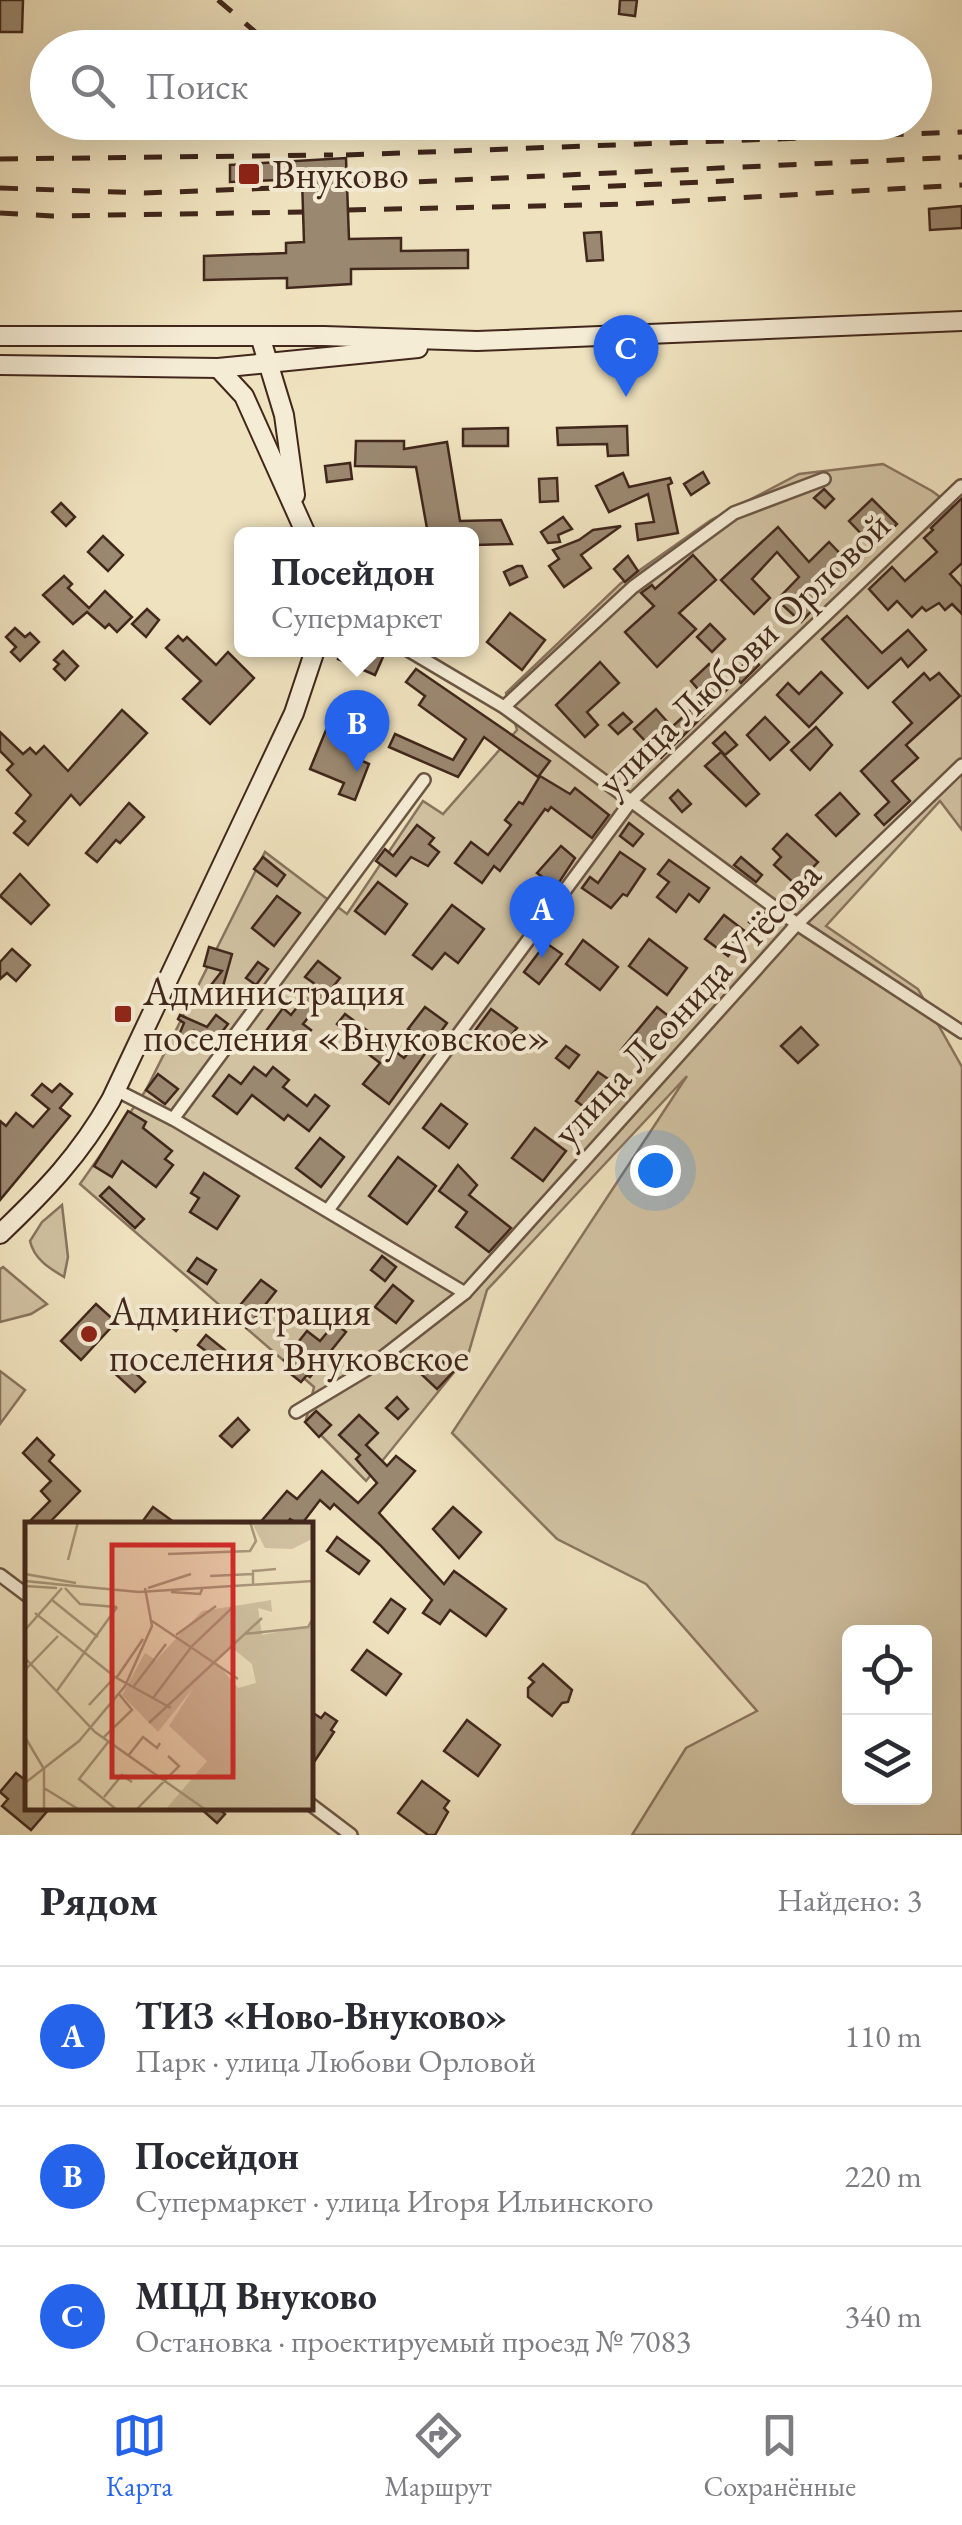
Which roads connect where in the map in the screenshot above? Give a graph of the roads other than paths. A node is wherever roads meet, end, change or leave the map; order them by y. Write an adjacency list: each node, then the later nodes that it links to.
1 (962, 320): 4 (main road)
2 (0, 336): 3 (main road)
3 (260, 336): 4 (main road); 5 (main road); 7 (main road)
4 (477, 341): 5 (main road)
5 (271, 362): 7 (main road); 12 (main road)
6 (0, 364): 8 (main road)
7 (249, 364): 8 (main road); 9 (main road)
8 (218, 368): 9 (main road)
9 (244, 396): 12 (main road)
10 (824, 479): 16 (street)
11 (961, 486): 19 (street, улица Любови Орловой)
12 (298, 515): 13 (main road)
13 (303, 527)
14 (313, 657): 22 (main road)
15 (420, 657): 16 (street)
16 (504, 707): 19 (street)
17 (962, 765): 20 (street, улица Леонида Утёсова)
18 (424, 780): 23 (street)
19 (632, 800): 20 (street); 24 (street, улица Любови Орловой)
20 (797, 924): 21 (street); 26 (street, улица Леонида Утёсова)
21 (962, 1032)
22 (116, 1090): 23 (street); 25 (main road)
23 (172, 1119): 24 (street)
24 (328, 1210): 26 (street)
25 (0, 1234)
26 (464, 1293): 27 (street, улица Леонида Утёсова)
27 (296, 1412)
28 (0, 1576): 29 (street)
29 (25, 1594)
30 (312, 1806): 31 (street)
31 (351, 1835)

